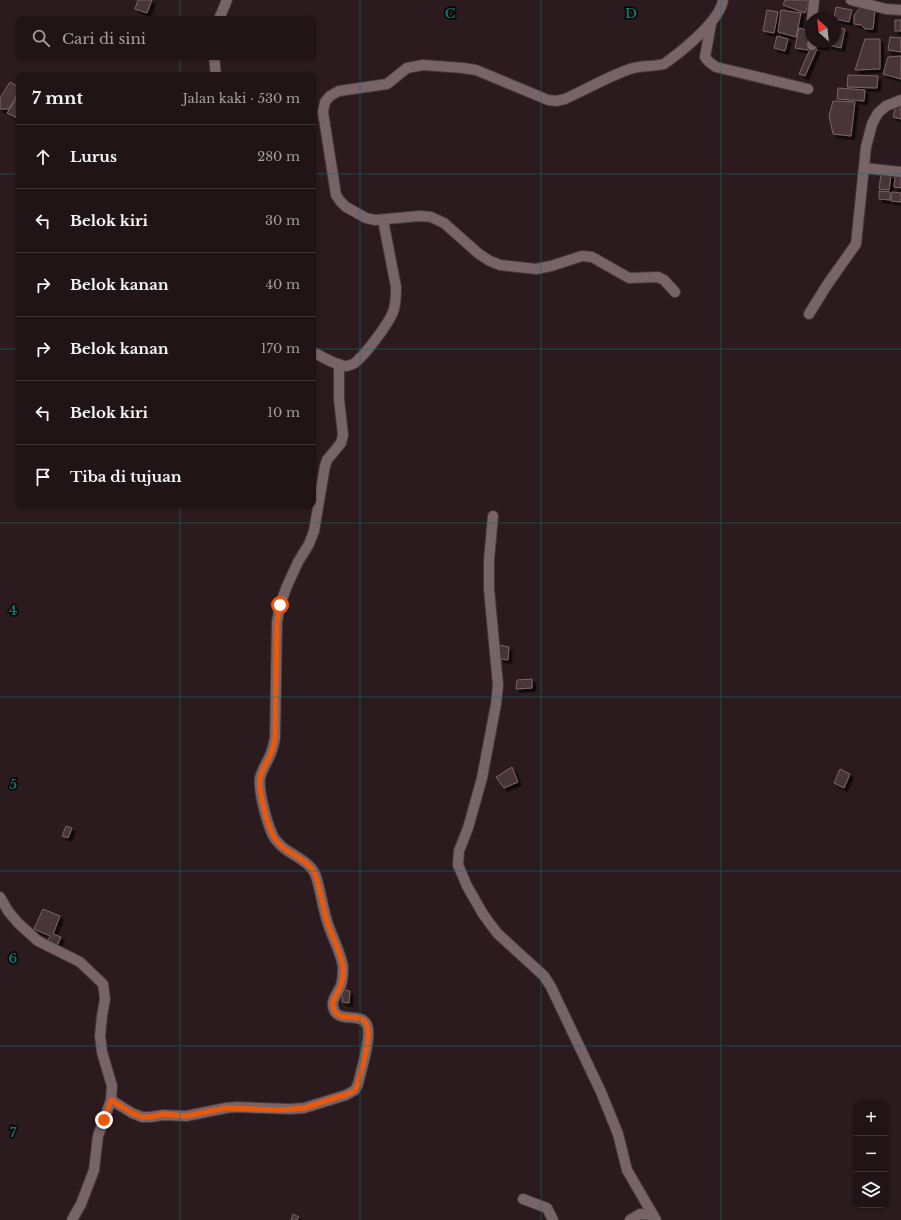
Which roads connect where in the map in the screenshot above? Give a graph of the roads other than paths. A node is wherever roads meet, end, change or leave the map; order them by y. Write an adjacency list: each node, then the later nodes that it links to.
1 (227, 0): 7 (street)
2 (723, 0): 8 (street)
3 (814, 0): 6 (street)
4 (851, 0): 5 (street)
5 (901, 10)
6 (813, 12)
7 (220, 16)
8 (711, 24): 11 (street); 15 (street)
9 (214, 60): 10 (street)
10 (216, 72)
11 (808, 88)
12 (901, 100): 13 (street)
13 (864, 168): 14 (street); 17 (street)
14 (901, 172)
15 (383, 220): 16 (street); 19 (street)
16 (675, 292)
17 (809, 314)
18 (316, 353): 19 (street)
19 (339, 364): 22 (street)
20 (493, 516): 24 (street)
21 (0, 897): 22 (street)
22 (111, 1100): 25 (street)
23 (523, 1199): 26 (street)
24 (655, 1218): 27 (street)
25 (72, 1220)
26 (552, 1220)
27 (630, 1220)

